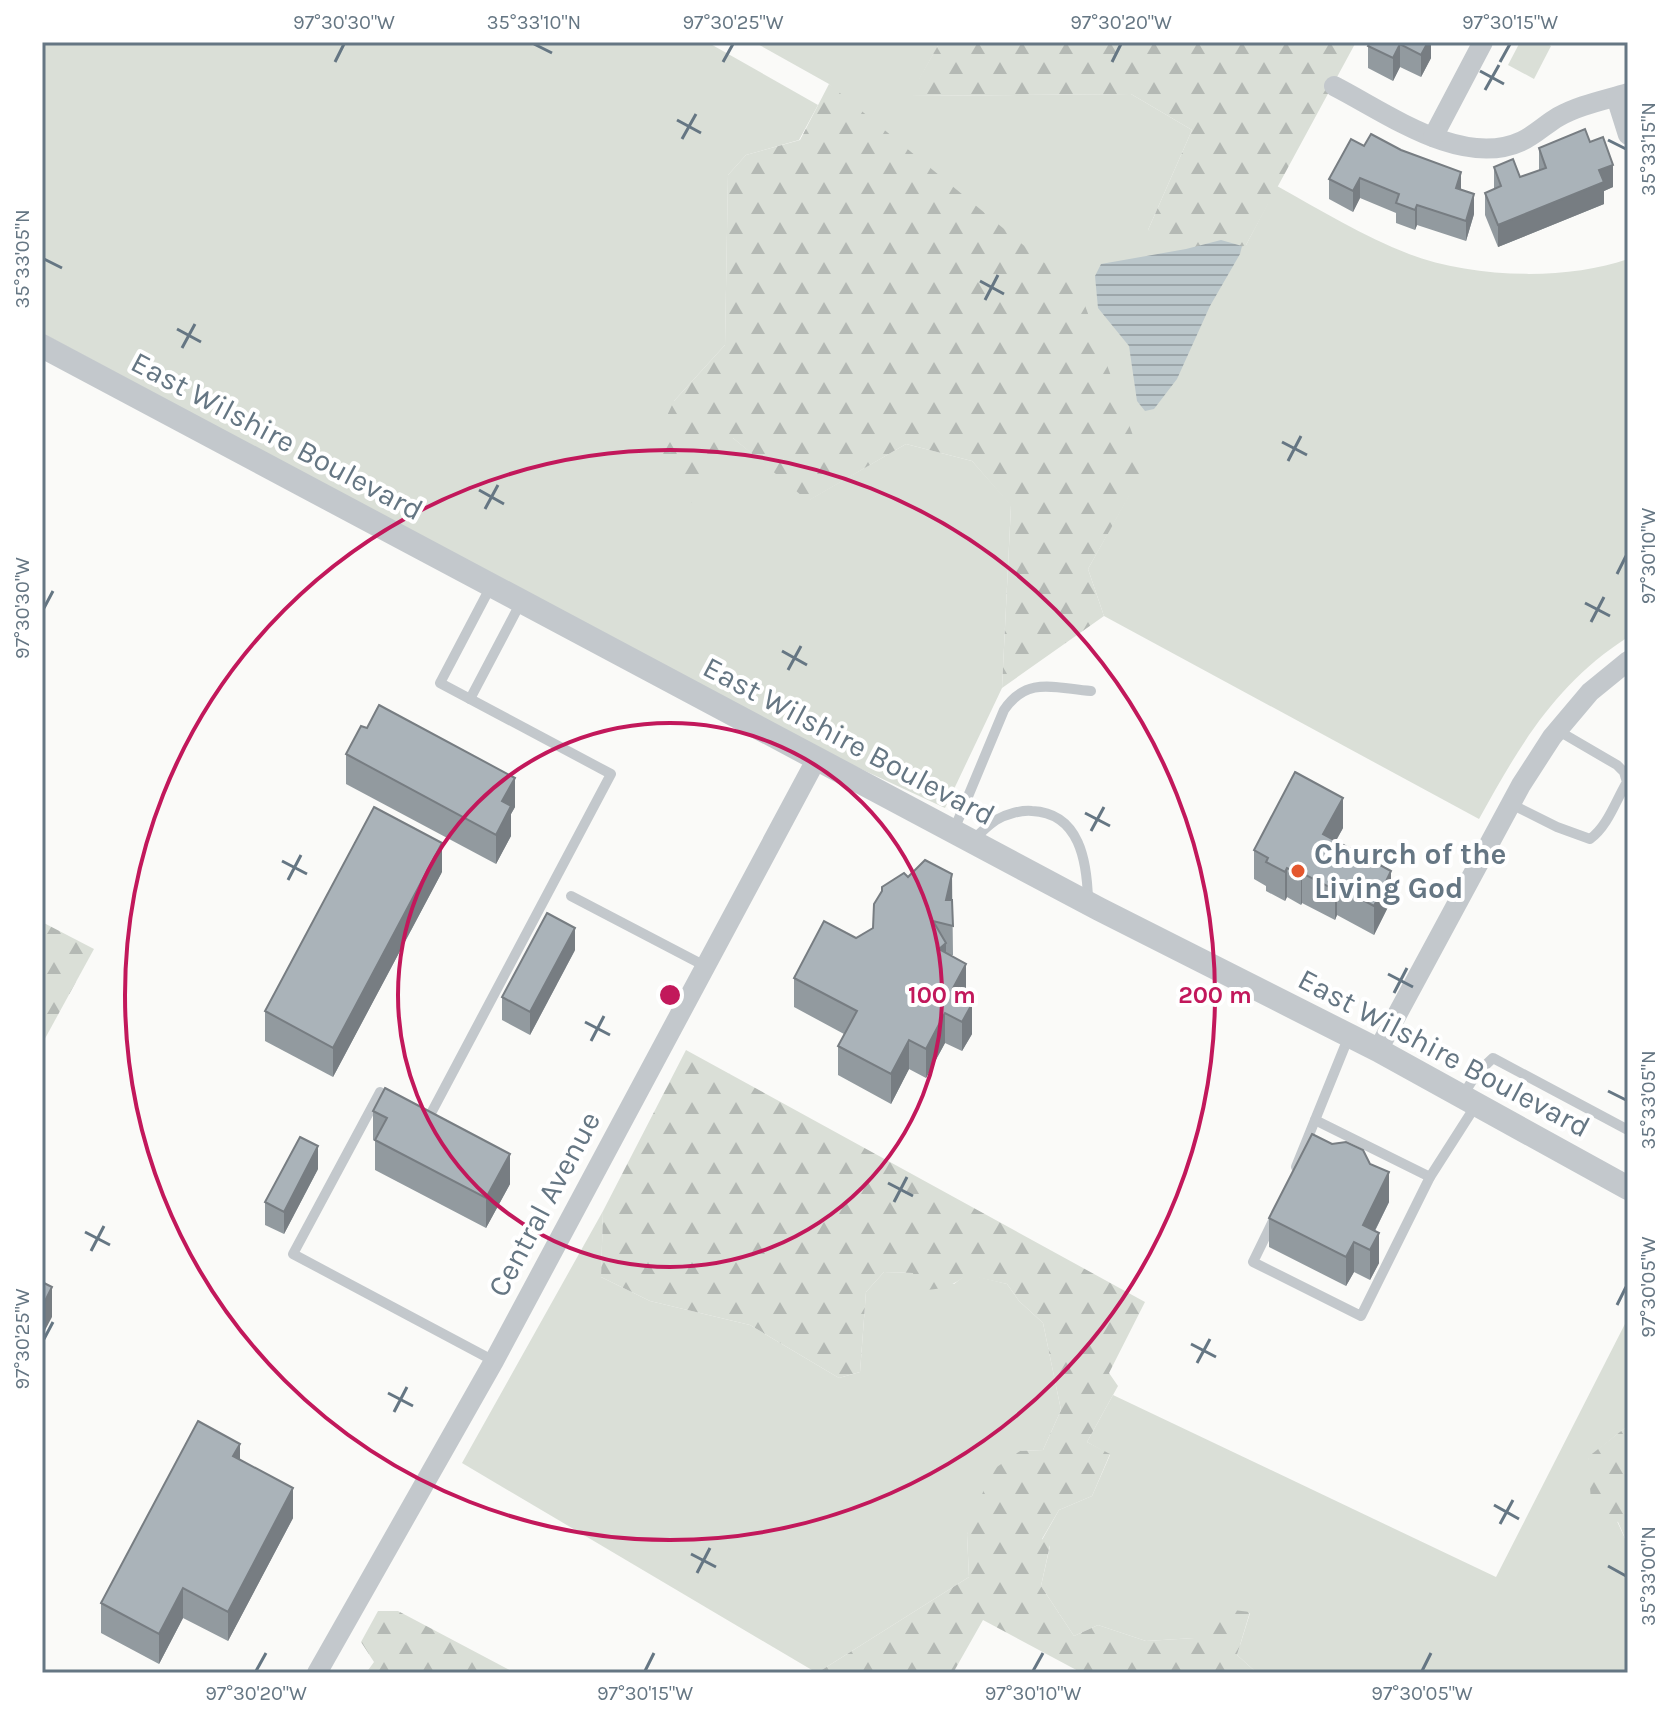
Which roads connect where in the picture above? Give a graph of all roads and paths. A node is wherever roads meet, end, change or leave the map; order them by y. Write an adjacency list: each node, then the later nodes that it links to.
1 (1483, 42): 5 (street)
2 (1334, 86): 5 (street)
3 (1622, 95): 4 (street); 5 (street)
4 (1628, 135)
5 (1433, 137)
6 (42, 346): 7 (street, East Wilshire Boulevard)
7 (491, 586): 8 (street, East Wilshire Boulevard); 11 (lane)
8 (521, 602): 11 (lane); 13 (street, East Wilshire Boulevard)
9 (1628, 661): 12 (street)
10 (1091, 691): 15 (lane)
11 (470, 699): 23 (lane)
12 (1557, 730): 14 (street); 14 (lane)
13 (816, 760): 15 (street, East Wilshire Boulevard); 18 (street, Central Avenue)
14 (1511, 804): 20 (street)
15 (962, 837): 17 (street, East Wilshire Boulevard); 17 (lane)
16 (571, 896): 18 (lane)
17 (1088, 904): 19 (street, East Wilshire Boulevard)
18 (705, 966): 30 (street, Central Avenue)
19 (1349, 1036): 20 (street, East Wilshire Boulevard); 24 (lane)
20 (1378, 1050): 21 (street, East Wilshire Boulevard)
21 (1469, 1101): 25 (lane); 27 (lane); 28 (street, East Wilshire Boulevard)
22 (404, 1105): 30 (lane)
23 (416, 1112)
24 (1315, 1120): 26 (lane); 27 (lane)
25 (1628, 1130)
26 (1292, 1176)
27 (1430, 1177): 29 (lane)
28 (1628, 1188)
29 (1281, 1204)
30 (494, 1361): 31 (street, Central Avenue)
31 (317, 1673)

